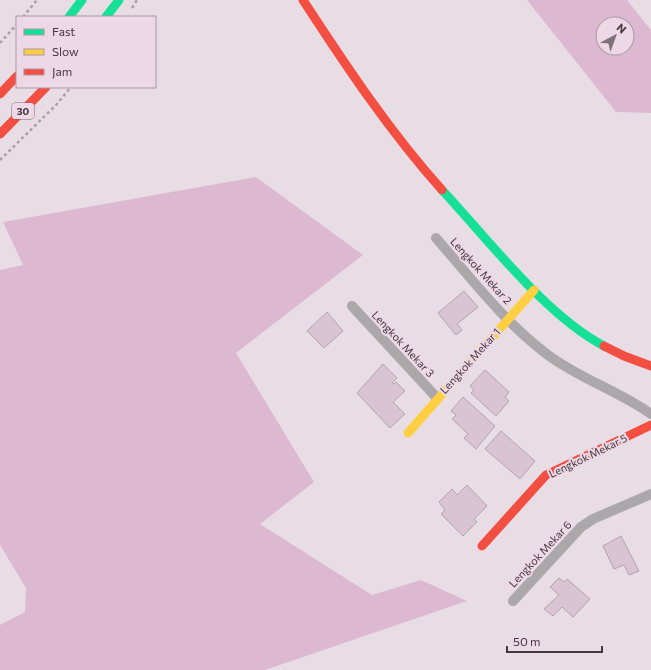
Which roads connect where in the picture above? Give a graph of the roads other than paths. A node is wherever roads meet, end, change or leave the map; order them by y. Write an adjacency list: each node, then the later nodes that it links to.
1 (82, 0): 4 (street)
2 (119, 0): 5 (street)
3 (304, 0): 11 (street)
4 (70, 16)
5 (107, 16)
6 (16, 77): 8 (street, 30)
7 (45, 88): 9 (street, 30)
8 (0, 94)
9 (0, 134)
10 (436, 238): 13 (street, Lengkok Mekar 2)
11 (534, 290): 13 (street, Lengkok Mekar 1); 14 (street)
12 (352, 306): 15 (street, Lengkok Mekar 3)
13 (508, 320): 15 (street, Lengkok Mekar 1); 16 (street, Lengkok Mekar 2)
14 (651, 366)
15 (437, 398): 18 (street, Lengkok Mekar 1)
16 (651, 414)
17 (651, 426): 20 (street, Lengkok Mekar 5)
18 (408, 432)
19 (651, 494): 21 (street, Lengkok Mekar 6)
20 (482, 546)
21 (513, 601)

